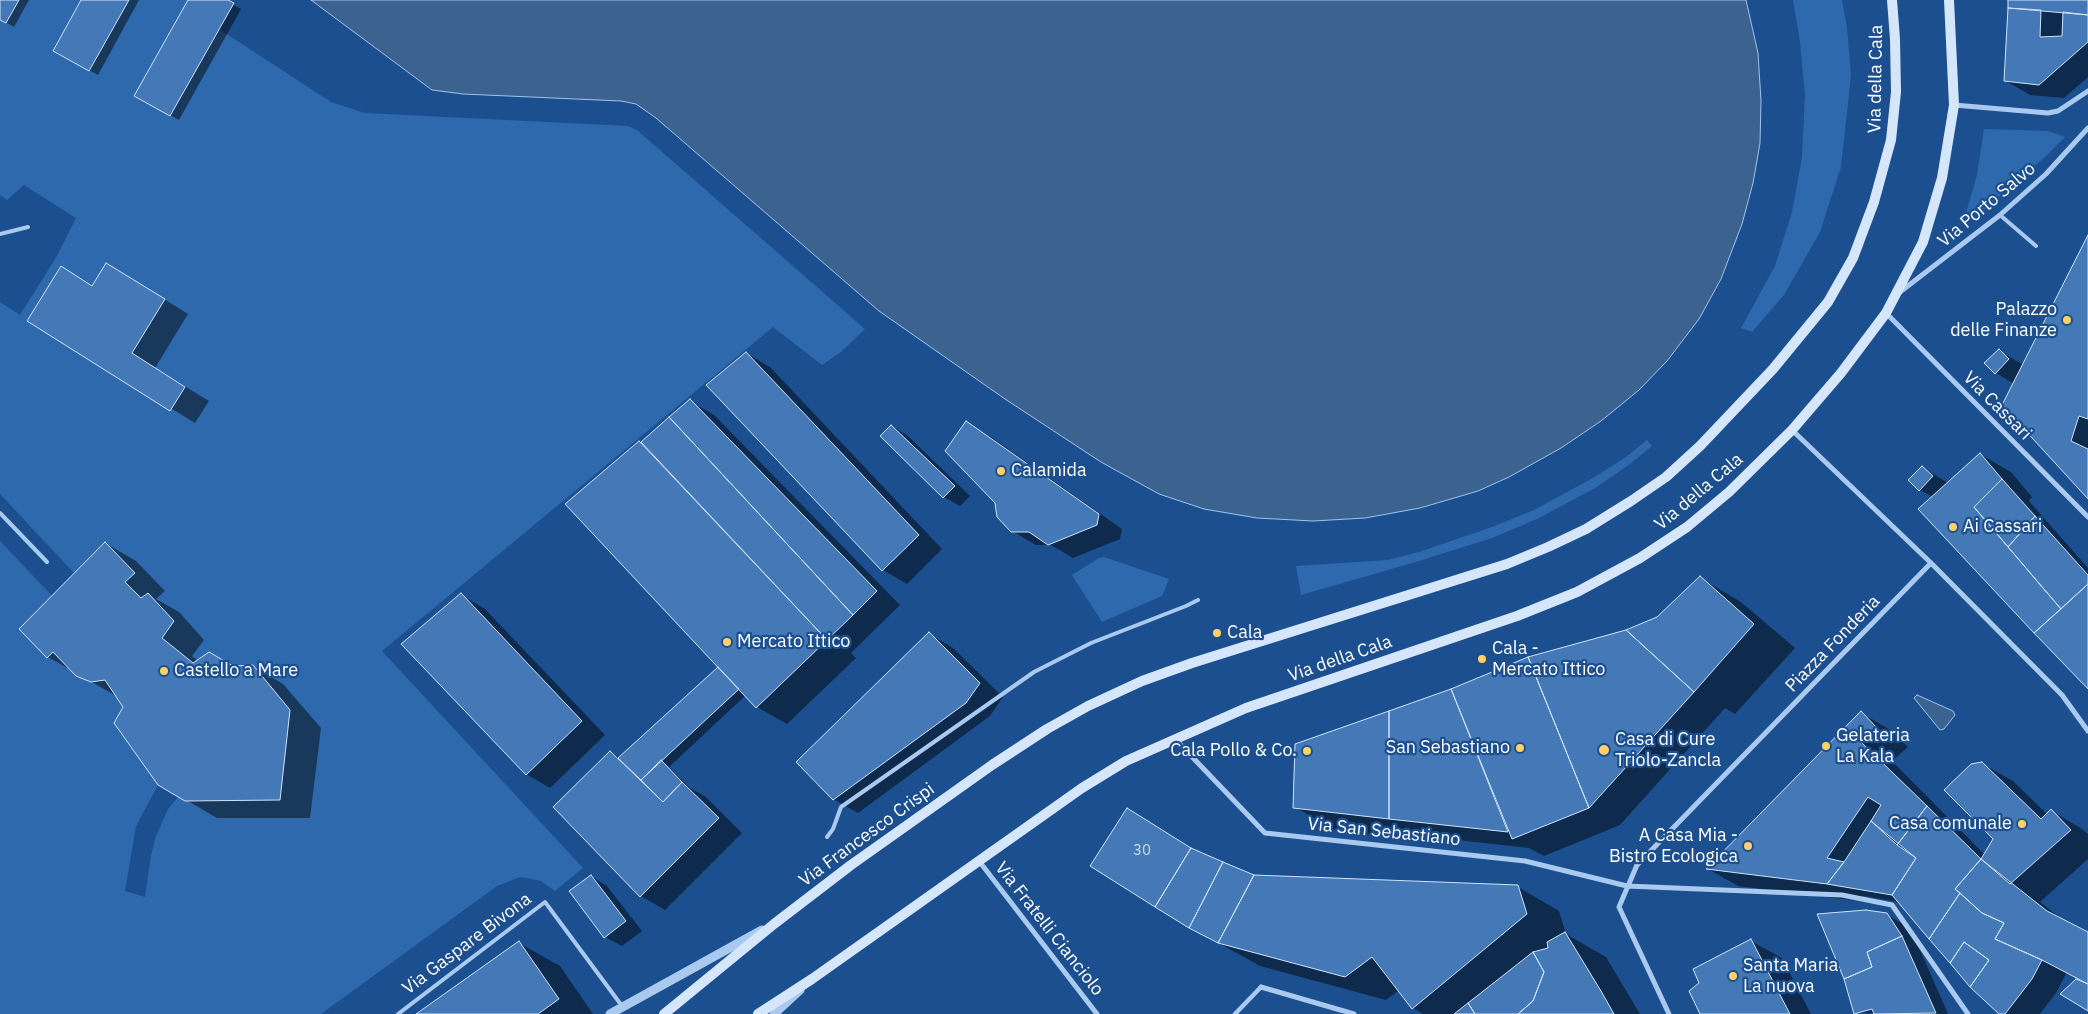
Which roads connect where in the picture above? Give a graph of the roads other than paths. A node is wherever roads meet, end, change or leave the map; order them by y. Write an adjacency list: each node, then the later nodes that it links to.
1 (1892, 0): 18 (main road, Via della Cala)
2 (1949, 0): 4 (main road, Via della Cala)
3 (2088, 90): 4 (street)
4 (1954, 105): 10 (main road, Via della Cala)
5 (2088, 128): 6 (street, Via Porto Salvo)
6 (2000, 215): 9 (lane); 10 (street, Via Porto Salvo)
7 (28, 227): 8 (lane)
8 (0, 234)
9 (2036, 246)
10 (1896, 295): 11 (main road, Via della Cala)
11 (1886, 313): 12 (main road, Via della Cala); 14 (street, Via Cassari)
12 (1792, 430): 16 (street); 20 (main road, Via della Cala)
13 (0, 513): 15 (lane)
14 (2088, 518)
15 (47, 562)
16 (1931, 563): 19 (street); 23 (street, Piazza Fonderia)
17 (1198, 600): 21 (lane)
18 (1142, 681): 24 (main road, Via Francesco Crispi)
19 (2088, 731)
20 (1175, 739): 22 (main road); 23 (street, Via San Sebastiano)
21 (827, 836)
22 (979, 861): 25 (main road); 33 (street, Via Fratelli Cianciolo)
23 (1627, 886): 36 (street, Piazza Fonderia); 37 (street, Via San Sebastiano)
24 (774, 924): 27 (street, Via Francesco Crispi); 30 (main road)
25 (812, 979): 31 (main road); 32 (street)
26 (1261, 988): 34 (street); 35 (street)
27 (622, 1006): 28 (lane, Via Gaspare Bivona); 29 (street, Via Francesco Crispi)
28 (398, 1014)
29 (610, 1014)
30 (664, 1014)
31 (758, 1014)
32 (774, 1014)
33 (1097, 1014)
34 (1235, 1014)
35 (1354, 1014)
36 (1669, 1014)
37 (1968, 1014)

